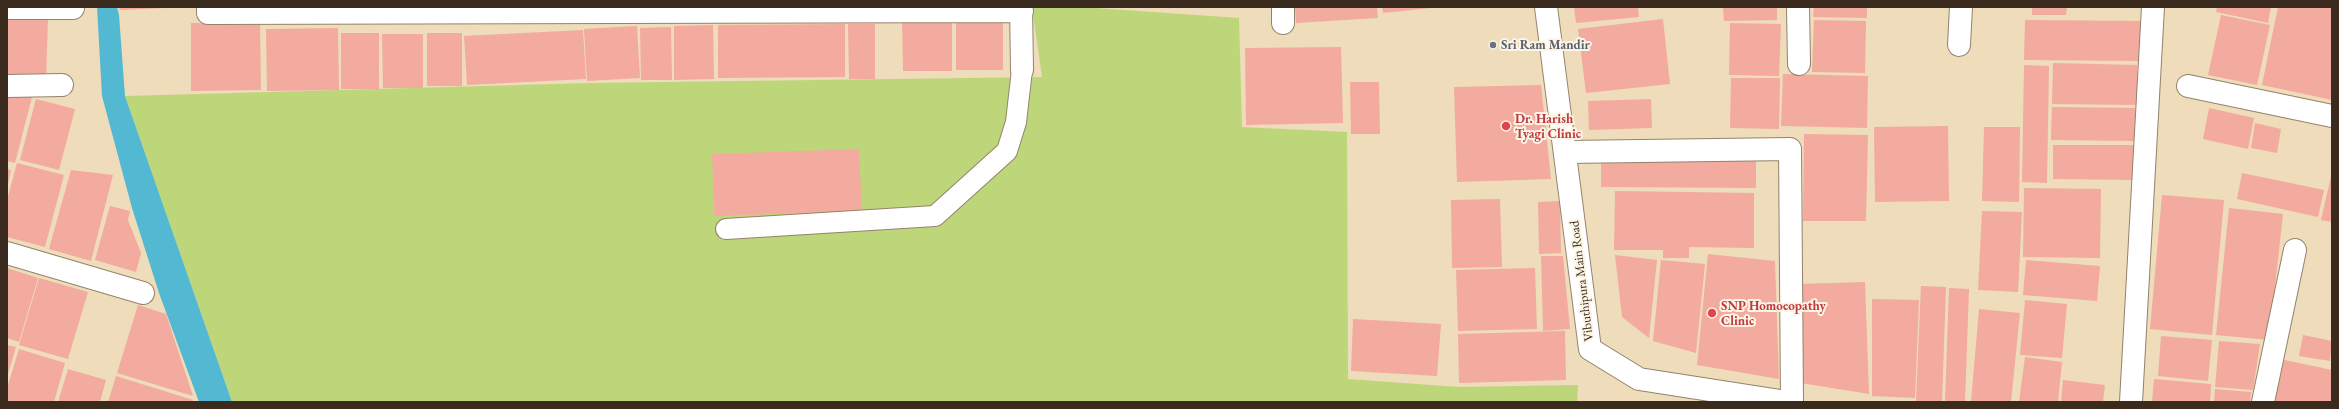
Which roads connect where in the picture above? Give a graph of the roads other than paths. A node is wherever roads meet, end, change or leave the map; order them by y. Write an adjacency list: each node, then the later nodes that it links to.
1 (208, 7): 10 (street)
2 (1546, 7): 19 (street, Vibuthipura Main Road)
3 (1798, 7): 13 (street)
4 (1961, 7): 12 (street)
5 (2152, 7): 26 (street)
6 (7, 8): 7 (street)
7 (73, 8)
8 (669, 9): 9 (street); 11 (street)
9 (1021, 9): 14 (street)
10 (309, 10): 11 (street)
11 (463, 10)
12 (1959, 45)
13 (1799, 64)
14 (1022, 70): 20 (lane)
15 (62, 85): 16 (street)
16 (7, 86)
17 (2188, 86): 18 (street)
18 (2332, 116)
19 (1566, 152): 24 (street, Vibuthipura Main Road); 25 (street)
20 (726, 229)
21 (2295, 250): 27 (street)
22 (7, 253): 23 (street)
23 (143, 294)
24 (1787, 402)
25 (1792, 402)
26 (2130, 402)
27 (2263, 402)

